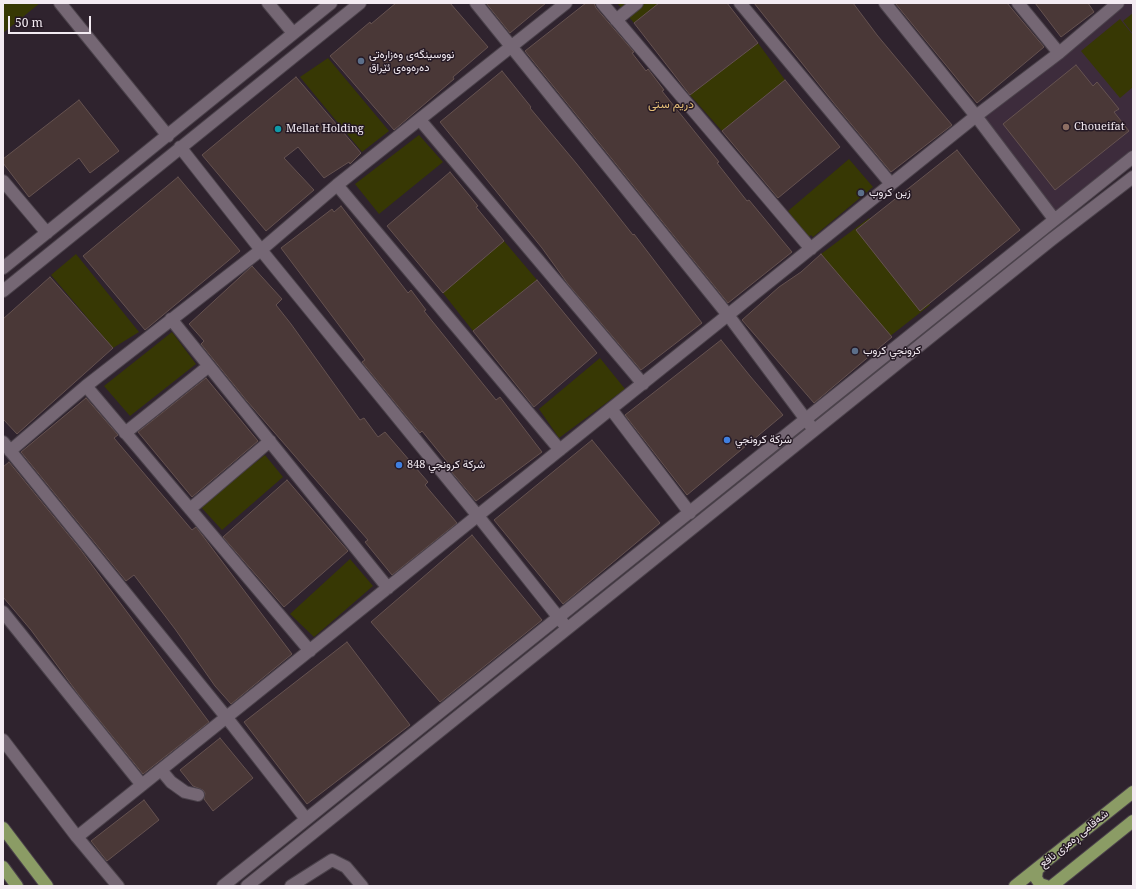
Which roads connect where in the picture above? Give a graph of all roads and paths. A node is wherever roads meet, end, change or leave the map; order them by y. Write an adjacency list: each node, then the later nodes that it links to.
1 (60, 3): 21 (street)
2 (268, 3): 14 (street)
3 (331, 3): 14 (street)
4 (360, 3): 19 (street)
5 (476, 3): 15 (street)
6 (566, 3): 15 (street)
7 (602, 3): 13 (street)
8 (637, 3): 13 (street)
9 (740, 3): 28 (street)
10 (885, 3): 18 (street)
11 (1018, 3): 16 (street)
12 (1118, 3): 16 (street)
13 (616, 20): 32 (street)
14 (293, 33): 17 (street)
15 (512, 47): 20 (street); 37 (street)
16 (1059, 53): 18 (street)
17 (203, 107): 19 (street); 21 (street)
18 (976, 116): 28 (street); 30 (street)
19 (214, 120): 22 (street)
20 (420, 120): 29 (street); 41 (street)
21 (168, 136): 23 (street)
22 (180, 147): 25 (street); 33 (street)
23 (148, 152): 25 (street); 31 (street)
24 (1133, 157): 30 (street)
25 (158, 165): 35 (street)
26 (1133, 177): 39 (street)
27 (3, 181): 31 (street)
28 (891, 184): 32 (street)
29 (337, 186): 33 (street); 49 (street)
30 (1054, 219): 36 (street)
31 (47, 234): 34 (street)
32 (811, 249): 37 (street)
33 (261, 250): 38 (street); 52 (street)
34 (3, 268)
35 (3, 291)
36 (940, 311): 39 (street); 44 (street)
37 (728, 315): 41 (street); 44 (street)
38 (171, 319): 40 (street); 42 (street)
39 (949, 322): 45 (street)
40 (209, 366): 46 (street); 47 (street)
41 (643, 384): 43 (street)
42 (86, 386): 46 (street); 48 (street)
43 (610, 410): 49 (street); 51 (street)
44 (806, 420): 45 (street); 51 (street)
45 (814, 431): 56 (street)
46 (125, 433): 50 (street)
47 (270, 441): 50 (street); 53 (street)
48 (7, 446): 58 (street)
49 (560, 450): 52 (street)
50 (190, 509): 57 (street)
51 (690, 513): 55 (street)
52 (478, 516): 53 (street); 55 (street)
53 (388, 588): 57 (street)
54 (3, 612): 61 (street)
55 (559, 618): 56 (street); 64 (street)
56 (568, 629): 69 (street)
57 (310, 651): 58 (street)
58 (227, 718): 60 (street); 64 (street)
59 (3, 740): 67 (street)
60 (161, 770): 61 (street); 63 (street)
61 (142, 785): 67 (street)
62 (1133, 792): 70 (main road, شەقامی ڕەمزی نافع)
63 (198, 795)
64 (306, 819): 68 (street)
65 (1133, 821): 72 (main road, شەقامی ڕەمزی نافع)
66 (3, 828): 74 (main road)
67 (77, 837): 75 (street)
68 (280, 841): 69 (street); 76 (street)
69 (289, 852): 77 (street)
70 (1043, 864): 72 (main road); 80 (main road, شەقامی ڕەمزی نافع)
71 (3, 867): 73 (main road)
72 (1050, 885)
73 (17, 886)
74 (47, 886)
75 (118, 886)
76 (223, 886)
77 (247, 886)
78 (291, 886): 79 (street)
79 (362, 886)
80 (1015, 886)

